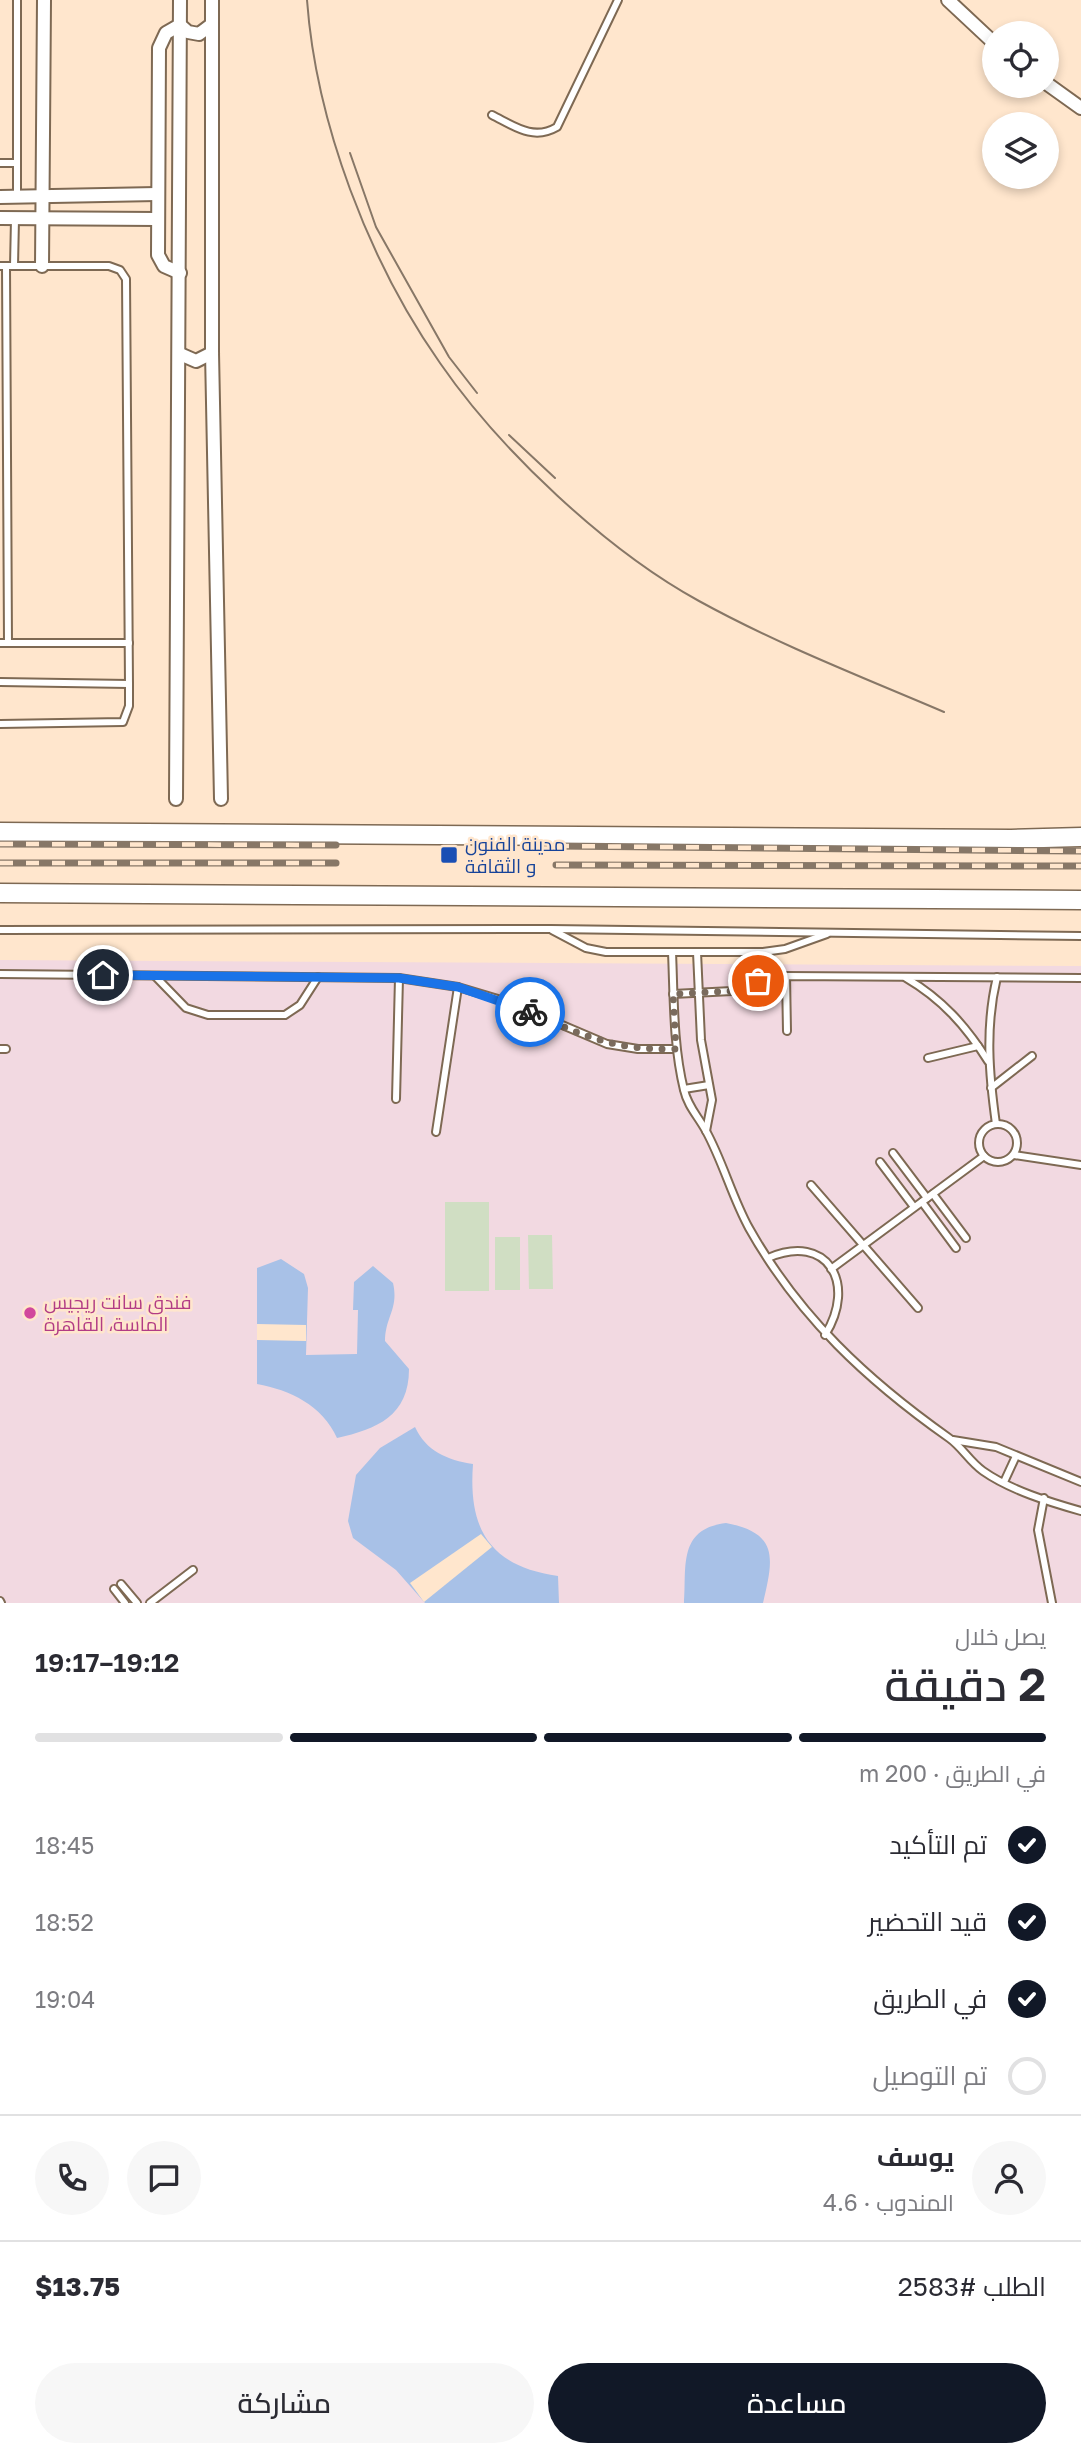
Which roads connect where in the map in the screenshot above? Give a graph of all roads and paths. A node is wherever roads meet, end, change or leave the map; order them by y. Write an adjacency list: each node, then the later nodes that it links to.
1 (17, 0): 14 (lane)
2 (44, 0): 18 (street)
3 (180, 0): 7 (street)
4 (212, 0): 8 (street)
5 (618, 0): 12 (lane)
6 (948, 0): 9 (street)
7 (180, 25): 8 (street); 15 (street); 26 (street)
8 (211, 25): 27 (street)
9 (982, 32)
10 (1059, 92): 11 (street)
11 (1081, 108)
12 (492, 116)
13 (0, 163): 14 (lane)
14 (17, 163): 17 (lane)
15 (157, 194): 18 (street); 22 (street)
16 (0, 197): 17 (street)
17 (17, 197): 18 (street)
18 (43, 197): 21 (street)
19 (0, 218): 20 (street)
20 (15, 218): 21 (street); 24 (lane)
21 (43, 219): 22 (street); 25 (street)
22 (157, 219): 26 (street)
23 (3, 266): 24 (lane); 29 (lane)
24 (14, 266): 25 (lane)
25 (42, 266): 30 (lane)
26 (180, 273): 28 (street)
27 (212, 353): 28 (street); 35 (street)
28 (180, 354): 34 (street)
29 (4, 643): 30 (lane)
30 (129, 643): 32 (lane)
31 (0, 682): 32 (lane)
32 (129, 684): 33 (lane)
33 (0, 724)
34 (176, 799)
35 (221, 799)
36 (0, 832): 37 (street)
37 (1081, 836)
38 (0, 893): 39 (street)
39 (1081, 900)
40 (551, 929): 41 (lane); 42 (lane); 44 (lane)
41 (0, 930)
42 (828, 933): 43 (lane); 45 (lane)
43 (1081, 936)
44 (672, 952): 45 (lane); 56 (lane)
45 (697, 952): 55 (lane)
46 (0, 974): 47 (lane)
47 (155, 976): 49 (lane); 49 (lane)
48 (786, 976): 50 (lane); 55 (lane); 57 (lane)
49 (318, 977): 52 (lane)
50 (904, 977): 51 (lane); 58 (lane)
51 (997, 977): 53 (lane); 62 (lane)
52 (399, 978): 54 (lane); 66 (lane)
53 (1081, 978)
54 (458, 987): 59 (lane); 69 (lane)
55 (698, 993): 56 (lane); 63 (lane)
56 (673, 994): 59 (lane)
57 (787, 1031)
58 (978, 1046): 61 (lane); 62 (lane)
59 (676, 1049): 65 (lane)
60 (1032, 1056): 64 (lane)
61 (928, 1058)
62 (988, 1062): 64 (lane)
63 (709, 1086): 65 (lane); 68 (lane)
64 (991, 1088): 67 (lane)
65 (684, 1089): 68 (lane)
66 (397, 1100)
67 (996, 1124): 71 (lane); 72 (lane)
68 (706, 1131): 81 (lane)
69 (436, 1132)
70 (893, 1153): 76 (lane)
71 (1014, 1155): 72 (lane); 74 (lane)
72 (984, 1156): 76 (lane)
73 (880, 1162): 77 (lane)
74 (1080, 1166)
75 (811, 1185): 79 (lane)
76 (927, 1198): 77 (lane); 78 (lane); 80 (lane)
77 (914, 1207): 79 (lane)
78 (966, 1238)
79 (864, 1245): 82 (lane); 83 (lane)
80 (956, 1248)
81 (768, 1258): 82 (lane); 84 (lane)
82 (831, 1269): 84 (lane)
83 (918, 1308)
84 (825, 1335): 85 (lane)
85 (953, 1440): 86 (lane); 87 (lane)
86 (1016, 1456): 87 (lane); 88 (lane)
87 (1004, 1482): 89 (lane)
88 (1081, 1482)
89 (1044, 1498): 90 (lane); 97 (lane)
90 (1081, 1511)
91 (194, 1570): 96 (lane)
92 (121, 1584): 95 (lane)
93 (114, 1589): 94 (lane)
94 (125, 1603)
95 (137, 1603)
96 (150, 1603)
97 (1052, 1603)

